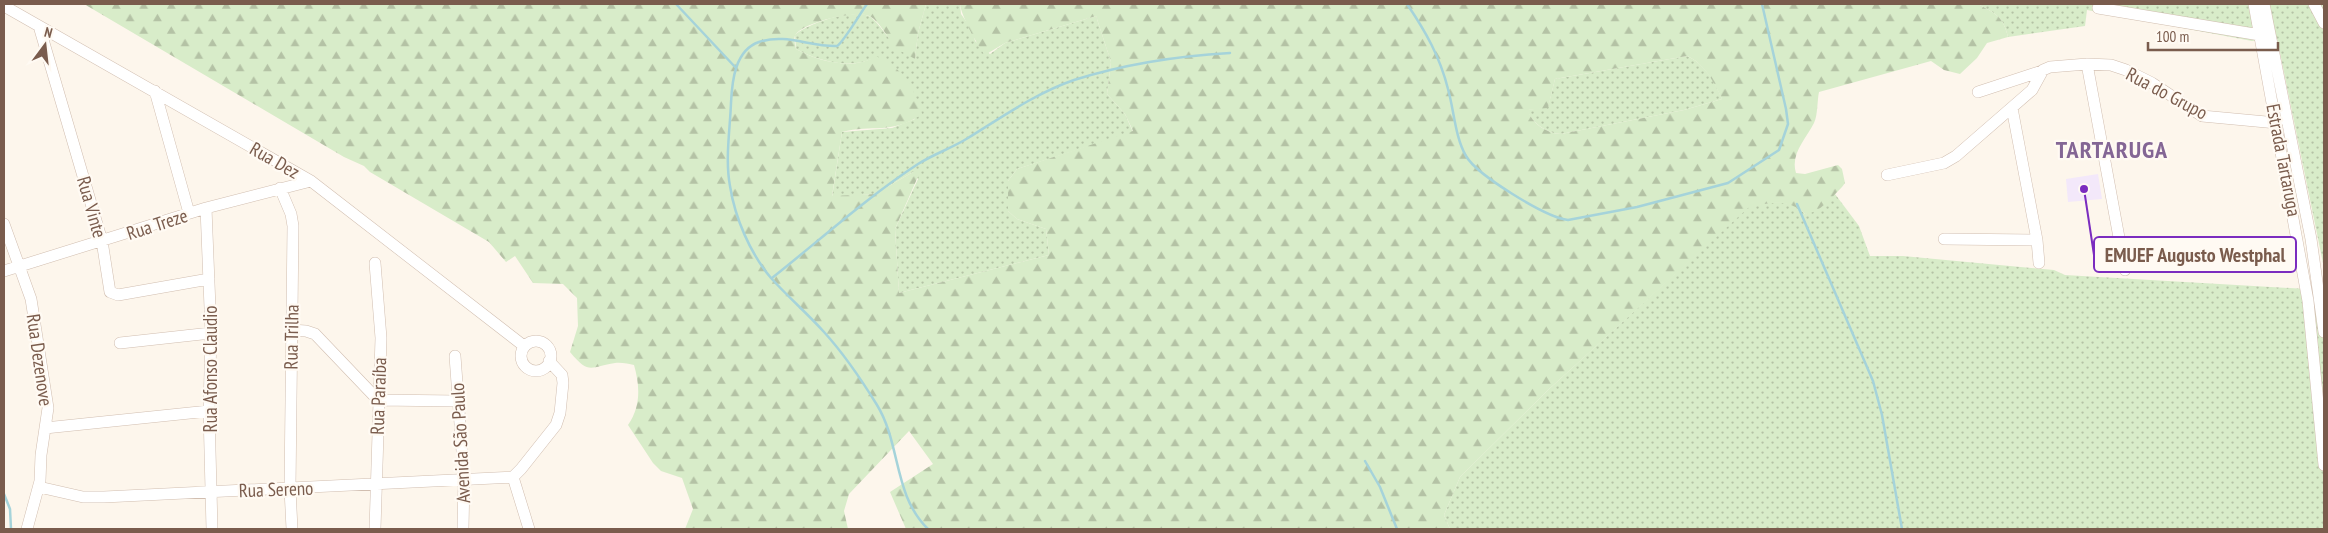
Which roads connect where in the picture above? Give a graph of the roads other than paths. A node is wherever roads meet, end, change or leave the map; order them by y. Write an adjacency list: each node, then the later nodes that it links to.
1 (2254, 4): 8 (street, Estrada Tartaruga)
2 (2264, 4): 31 (street, Estrada Tartaruga)
3 (2314, 4): 6 (street)
4 (4, 6): 7 (street, Rua Dez)
5 (2098, 8): 8 (street)
6 (2324, 23)
7 (39, 26): 11 (street, Rua Dez); 23 (street, Rua Vinte)
8 (2260, 35): 14 (street, Estrada Tartaruga)
9 (2087, 64): 10 (street, Rua do Grupo); 14 (street, Rua do Grupo); 27 (street)
10 (2042, 71): 12 (street, Rua do Grupo); 13 (street)
11 (155, 91): 16 (street, Rua Dez); 19 (street)
12 (1978, 92)
13 (2012, 108): 15 (street); 22 (street)
14 (2277, 123): 41 (street, Estrada Tartaruga)
15 (1887, 175)
16 (311, 181): 17 (street, Rua Treze); 34 (street, Rua Dez)
17 (280, 188): 18 (street, Rua Treze); 30 (street, Rua Trilha)
18 (206, 208): 19 (street, Rua Treze); 29 (street, Rua Afonso Claudio)
19 (188, 213): 23 (street, Rua Treze)
20 (4, 224): 26 (street, Rua Dezenove)
21 (1944, 239): 22 (street)
22 (2037, 240): 25 (street)
23 (102, 241): 26 (street, Rua Treze); 29 (street, Rua Vinte)
24 (375, 263): 37 (street, Rua Paraíba)
25 (2039, 263)
26 (19, 267): 28 (street, Rua Treze); 40 (street, Rua Dezenove)
27 (2125, 270)
28 (4, 271)
29 (209, 280): 32 (street, Rua Afonso Claudio)
30 (291, 330): 37 (street); 46 (street, Rua Trilha)
31 (2324, 332)
32 (211, 334): 33 (street); 39 (street, Rua Afonso Claudio)
33 (120, 343)
34 (524, 346): 36 (street); 36 (street)
35 (455, 356): 38 (street, Avenida São Paulo)
36 (550, 362): 42 (street)
37 (378, 400): 38 (street); 44 (street, Rua Paraíba)
38 (457, 401): 43 (street, Avenida São Paulo)
39 (209, 411): 40 (street); 47 (street, Rua Afonso Claudio)
40 (45, 428): 45 (street, Rua Dezenove)
41 (2324, 466)
42 (513, 476): 43 (street, Rua Sereno); 53 (street)
43 (464, 478): 44 (street, Rua Sereno); 52 (street, Avenida São Paulo)
44 (375, 483): 46 (street, Rua Sereno); 51 (street, Rua Paraíba)
45 (39, 487): 47 (street, Rua Sereno); 48 (street, Rua Dezenove)
46 (290, 490): 47 (street, Rua Sereno); 50 (street, Rua Trilha)
47 (212, 491): 49 (street, Rua Afonso Claudio)
48 (27, 529)
49 (212, 529)
50 (292, 529)
51 (375, 529)
52 (463, 529)
53 (529, 529)

